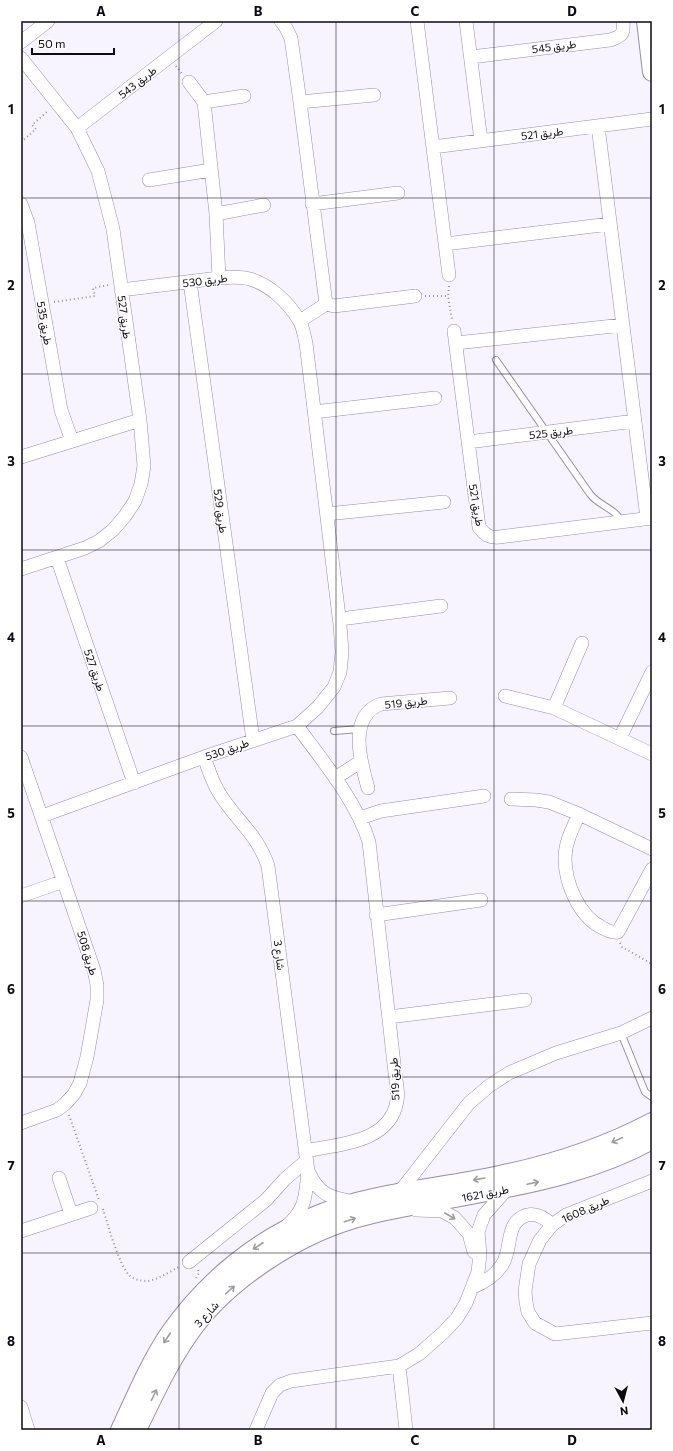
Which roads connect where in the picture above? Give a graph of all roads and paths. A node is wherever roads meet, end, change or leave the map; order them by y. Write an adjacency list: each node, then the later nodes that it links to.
1 (48, 21): 8 (street)
2 (216, 21): 20 (street, طريق 543)
3 (281, 21): 16 (street)
4 (417, 21): 23 (street)
5 (466, 21): 9 (street)
6 (622, 21): 9 (street, طريق 545)
7 (646, 21): 11 (street)
8 (21, 42)
9 (471, 57): 21 (street)
10 (21, 58): 20 (street, طريق 527)
11 (652, 72)
12 (189, 82): 15 (street)
13 (374, 94): 16 (street)
14 (244, 96): 15 (street)
15 (204, 102): 24 (street)
16 (300, 102): 28 (street)
17 (44, 114): 22 (path)
18 (652, 119): 19 (street, طريق 521)
19 (598, 126): 21 (street, طريق 521); 31 (street)
20 (76, 128): 37 (street, طريق 527)
21 (482, 141): 23 (street, طريق 521)
22 (21, 142)
23 (433, 147): 32 (street)
24 (211, 170): 25 (street); 30 (street)
25 (149, 180)
26 (398, 193): 28 (street)
27 (21, 204): 40 (street, طريق 535)
28 (312, 204): 41 (street)
29 (264, 205): 30 (street)
30 (216, 214): 34 (street)
31 (610, 224): 32 (street); 43 (street)
32 (445, 244): 33 (street)
33 (449, 275): 39 (path)
34 (219, 278): 35 (street, طريق 530); 42 (street, طريق 530)
35 (190, 282): 37 (street, طريق 530); 71 (street, طريق 529)
36 (109, 285): 40 (path)
37 (121, 290): 48 (street, طريق 527)
38 (415, 296): 39 (path); 41 (street)
39 (448, 296): 44 (path)
40 (42, 304): 51 (street, طريق 535)
41 (326, 304): 42 (street)
42 (300, 321): 47 (street, طريق 530)
43 (623, 325): 44 (street); 49 (street)
44 (455, 337): 52 (street, طريق 521)
45 (496, 360): 50 (lane)
46 (435, 398): 47 (street)
47 (314, 412): 55 (street, طريق 530)
48 (140, 420): 51 (street); 58 (street, طريق 527)
49 (635, 421): 50 (street, طريق 525); 56 (street)
50 (546, 432): 52 (street, طريق 525); 57 (lane)
51 (72, 441): 53 (street)
52 (468, 442): 57 (street, طريق 521)
53 (21, 457)
54 (444, 502): 55 (street)
55 (327, 514): 61 (street, طريق 530)
56 (649, 518): 57 (street, طريق 521)
57 (621, 522)
58 (57, 558): 59 (street, طريق 527); 77 (street, طريق 527)
59 (21, 569)
60 (441, 606): 61 (street)
61 (340, 619): 67 (street, طريق 530)
62 (582, 643): 66 (street)
63 (652, 672): 70 (street)
64 (505, 696): 66 (street)
65 (450, 698): 68 (street, طريق 519)
66 (554, 708): 70 (street)
67 (297, 726): 71 (street, طريق 530); 76 (street, طريق 519)
68 (360, 729): 69 (lane); 75 (street, طريق 519)
69 (334, 731)
70 (620, 738): 72 (street)
71 (253, 740): 73 (street, طريق 530)
72 (652, 754)
73 (204, 757): 77 (street, طريق 530); 101 (street, شارع 3)
74 (21, 759): 82 (street, طريق 508)
75 (360, 762): 76 (street); 78 (street, طريق 519)
76 (335, 778): 83 (street, طريق 519)
77 (134, 783): 82 (street, طريق 530)
78 (368, 788)
79 (484, 796): 83 (street)
80 (511, 799): 81 (street)
81 (579, 814): 84 (street); 90 (street)
82 (42, 816): 86 (street, طريق 508)
83 (360, 818): 89 (street, طريق 519)
84 (652, 849)
85 (652, 869): 90 (street)
86 (64, 881): 87 (street); 97 (street, طريق 508)
87 (21, 896)
88 (481, 900): 89 (street)
89 (376, 915): 93 (street, طريق 519)
90 (612, 933): 91 (path)
91 (652, 964)
92 (525, 1000): 93 (street)
93 (389, 1017): 101 (street, طريق 519)
94 (652, 1018): 95 (street)
95 (621, 1033): 96 (lane); 105 (street)
96 (652, 1097)
97 (65, 1104): 99 (street, طريق 508); 114 (path)
98 (652, 1122): 105 (street, طريق 1621, one-way to 105)
99 (21, 1123)
100 (652, 1140): 104 (street, طريق 1621, one-way to 100)
101 (306, 1161): 106 (street, شارع 3); 112 (street, شارع 3); 114 (street)
102 (59, 1178): 108 (street)
103 (652, 1181): 110 (street, طريق 1608)
104 (508, 1188): 105 (street, طريق 1621); 115 (street)
105 (398, 1201): 106 (street, طريق 1621); 113 (street, طريق 1621, one-way to 105); 115 (street, one-way to 115)
106 (356, 1203): 109 (street, طريق 1621)
107 (91, 1208): 108 (street)
108 (71, 1214): 111 (street)
109 (317, 1215): 112 (street, شارع 3)
110 (552, 1225): 116 (street); 117 (street, طريق 1608)
111 (21, 1231)
112 (277, 1234): 121 (street, شارع 3, one-way to 121)
113 (314, 1234): 122 (street, شارع 3, one-way to 113)
114 (189, 1262)
115 (478, 1272): 116 (street)
116 (473, 1286): 118 (street)
117 (652, 1323)
118 (398, 1366): 123 (street); 124 (street)
119 (21, 1407): 120 (street)
120 (28, 1430)
121 (120, 1430)
122 (137, 1430)
123 (256, 1430)
124 (406, 1430)

